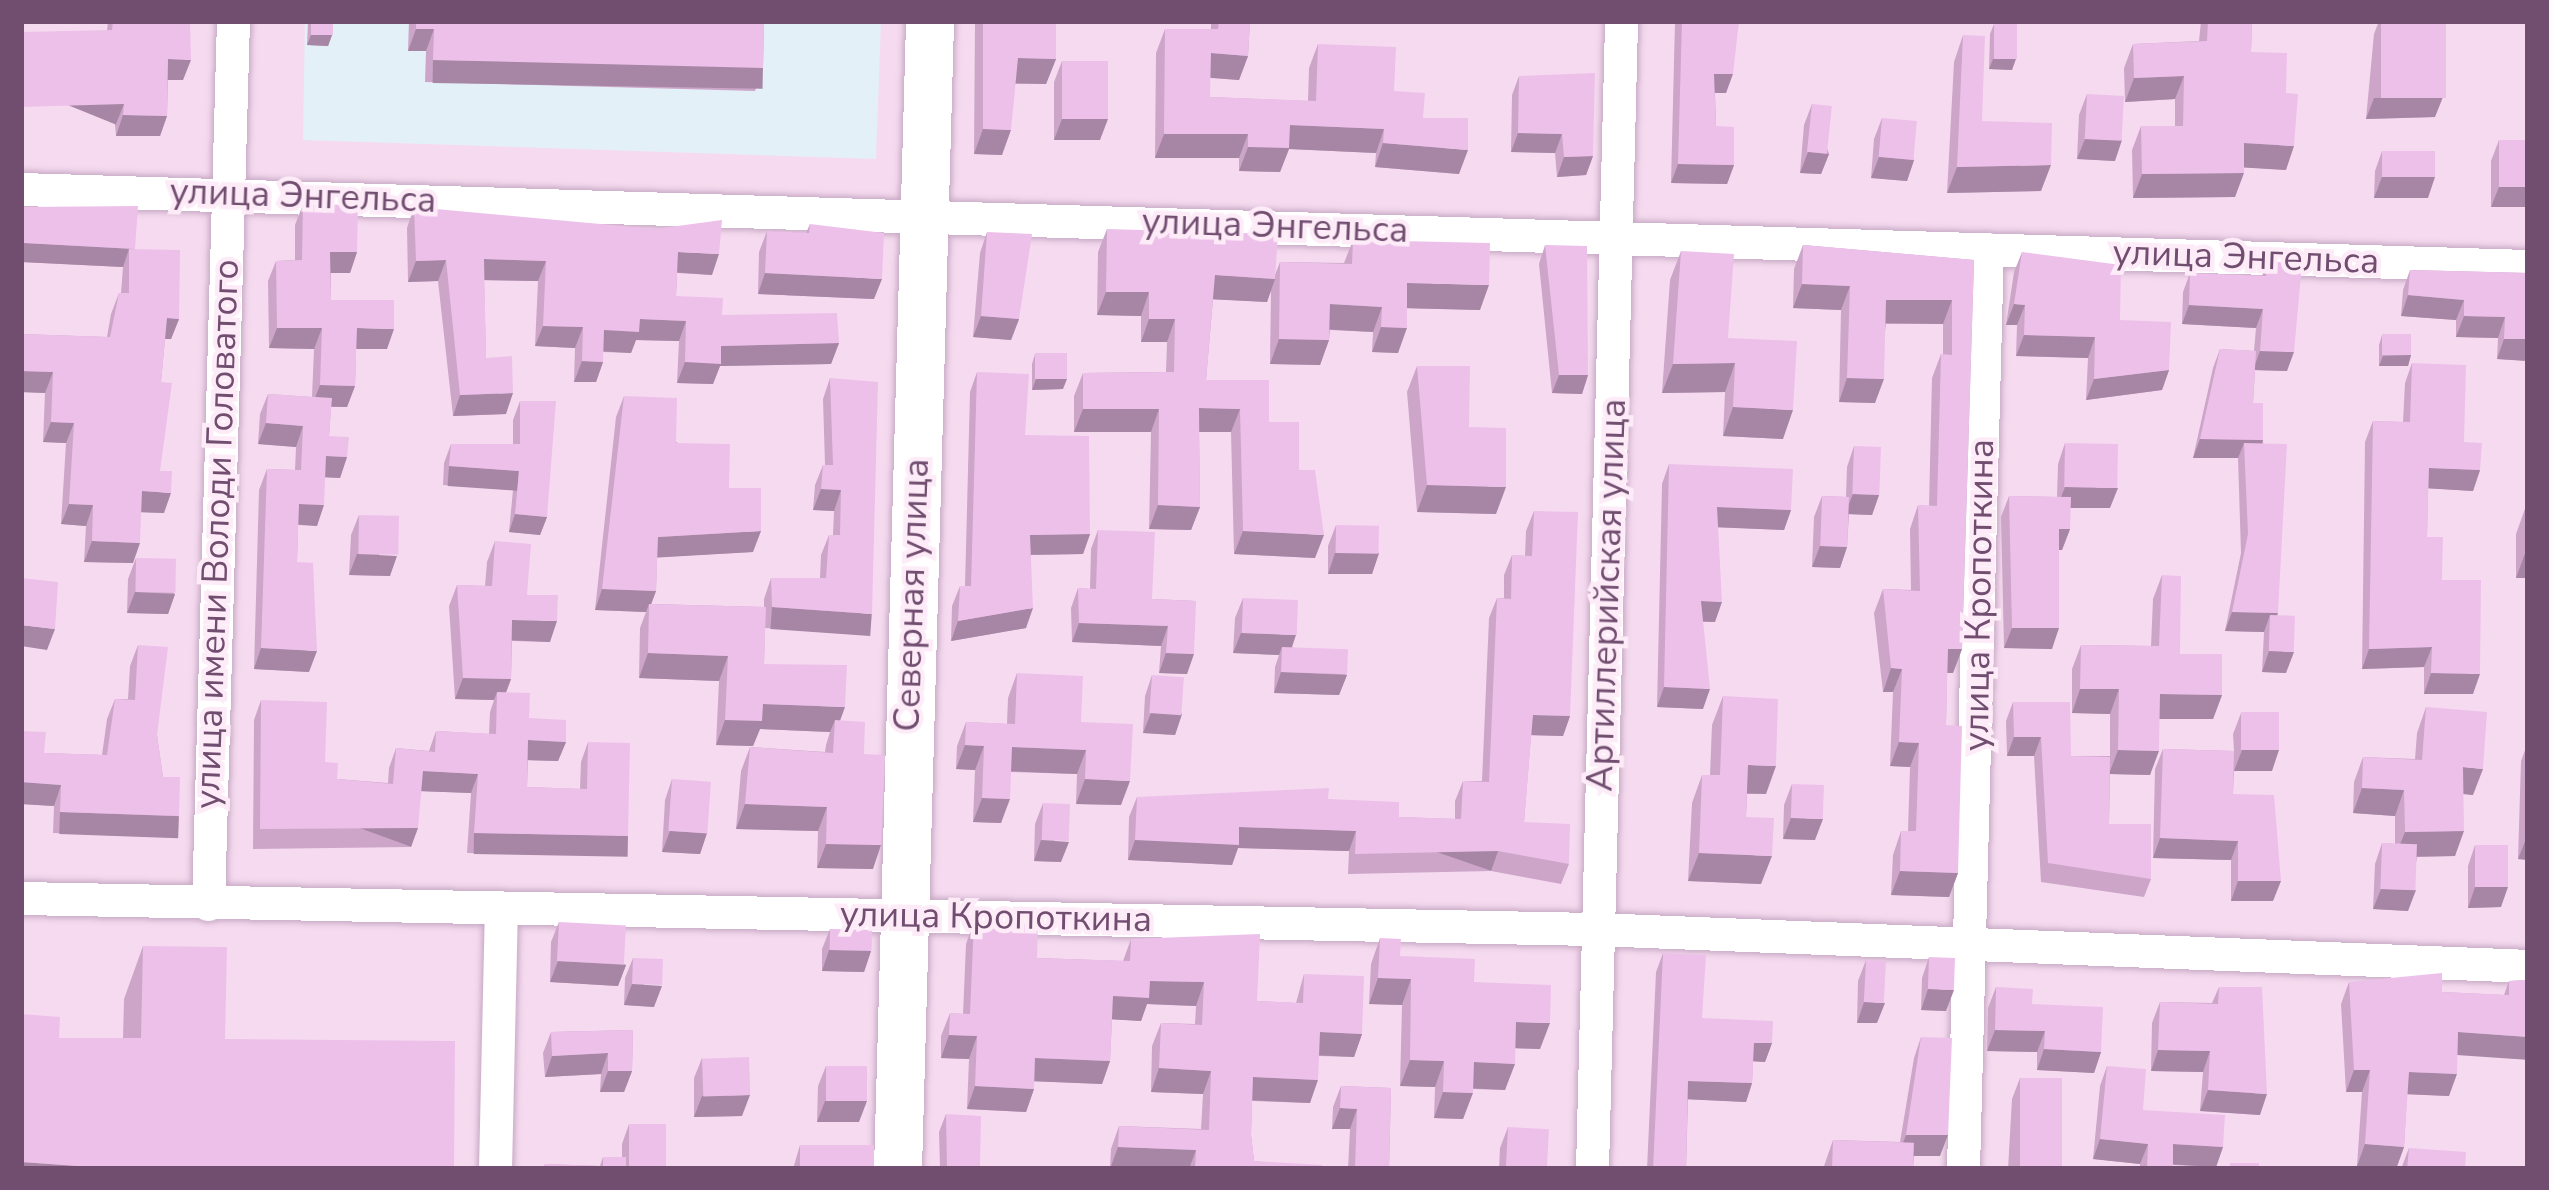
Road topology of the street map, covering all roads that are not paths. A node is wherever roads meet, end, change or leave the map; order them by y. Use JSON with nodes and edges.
{"nodes":[{"id":1,"x":233,"y":21,"type":"edge"},
{"id":2,"x":930,"y":21,"type":"edge"},
{"id":3,"x":1621,"y":21,"type":"edge"},
{"id":4,"x":21,"y":189,"type":"edge"},
{"id":5,"x":227,"y":193,"type":"junction"},
{"id":6,"x":923,"y":215,"type":"junction"},
{"id":7,"x":1618,"y":237,"type":"junction"},
{"id":8,"x":1987,"y":249,"type":"junction"},
{"id":9,"x":2528,"y":266,"type":"edge"},
{"id":10,"x":21,"y":898,"type":"edge"},
{"id":11,"x":208,"y":904,"type":"junction"},
{"id":12,"x":501,"y":912,"type":"junction"},
{"id":13,"x":903,"y":914,"type":"junction"},
{"id":14,"x":1596,"y":929,"type":"junction"},
{"id":15,"x":1970,"y":941,"type":"junction"},
{"id":16,"x":2528,"y":966,"type":"edge"},
{"id":17,"x":495,"y":1169,"type":"edge"},
{"id":18,"x":898,"y":1169,"type":"edge"},
{"id":19,"x":1592,"y":1169,"type":"edge"},
{"id":20,"x":1963,"y":1169,"type":"edge"}],
"edges":[{"from":1,"to":5,"type":"street","name":"улица имени Володи Головатого"},
{"from":2,"to":6,"type":"main road","name":"Северная улица"},
{"from":3,"to":7,"type":"street","name":"Артиллерийская улица"},
{"from":4,"to":5,"type":"street","name":"улица Энгельса"},
{"from":5,"to":6,"type":"street","name":"улица Энгельса"},
{"from":5,"to":11,"type":"street","name":"улица имени Володи Головатого"},
{"from":6,"to":7,"type":"street","name":"улица Энгельса"},
{"from":6,"to":13,"type":"main road","name":"Северная улица"},
{"from":7,"to":8,"type":"street","name":"улица Энгельса"},
{"from":7,"to":14,"type":"street","name":"Артиллерийская улица"},
{"from":8,"to":9,"type":"street","name":"улица Энгельса"},
{"from":8,"to":15,"type":"street","name":"улица Кропоткина"},
{"from":10,"to":11,"type":"street","name":"улица Кропоткина"},
{"from":11,"to":12,"type":"street","name":"улица Кропоткина"},
{"from":12,"to":13,"type":"street","name":"улица Кропоткина"},
{"from":12,"to":17,"type":"street"},
{"from":13,"to":14,"type":"street","name":"улица Кропоткина"},
{"from":13,"to":18,"type":"main road","name":"Северная улица"},
{"from":14,"to":15,"type":"street","name":"улица Кропоткина"},
{"from":14,"to":19,"type":"street","name":"Артиллерийская улица"},
{"from":15,"to":16,"type":"street","name":"улица Кропоткина"},
{"from":15,"to":20,"type":"street"}]}
